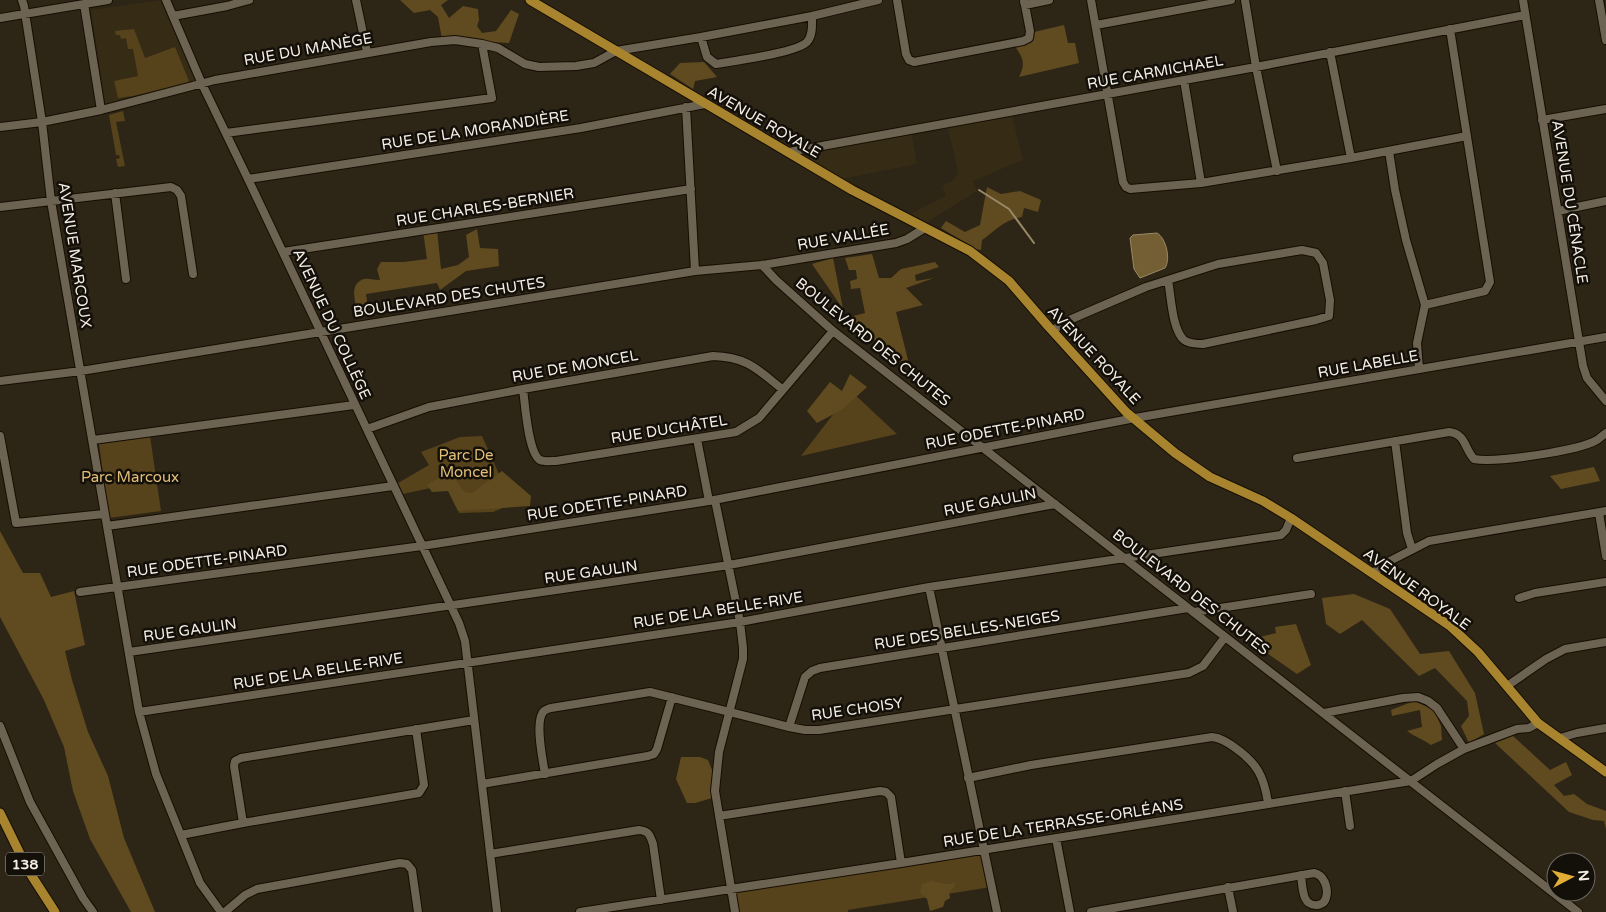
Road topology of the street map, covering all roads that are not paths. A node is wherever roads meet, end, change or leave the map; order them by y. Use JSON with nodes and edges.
{"nodes":[{"id":1,"x":22,"y":0,"type":"edge"},
{"id":2,"x":108,"y":0,"type":"edge"},
{"id":3,"x":166,"y":0,"type":"edge"},
{"id":4,"x":249,"y":0,"type":"edge"},
{"id":5,"x":356,"y":0,"type":"edge"},
{"id":6,"x":878,"y":0,"type":"edge"},
{"id":7,"x":897,"y":0,"type":"edge"},
{"id":8,"x":1049,"y":0,"type":"edge"},
{"id":9,"x":1091,"y":0,"type":"edge"},
{"id":10,"x":1231,"y":0,"type":"edge"},
{"id":11,"x":1245,"y":0,"type":"edge"},
{"id":12,"x":1523,"y":0,"type":"edge"},
{"id":13,"x":1599,"y":0,"type":"edge"},
{"id":14,"x":533,"y":1,"type":"edge"},
{"id":15,"x":1024,"y":2,"type":"edge"},
{"id":16,"x":84,"y":4,"type":"junction"},
{"id":17,"x":25,"y":14,"type":"junction"},
{"id":18,"x":1525,"y":15,"type":"junction"},
{"id":19,"x":173,"y":16,"type":"junction"},
{"id":20,"x":812,"y":16,"type":"junction"},
{"id":21,"x":0,"y":18,"type":"edge"},
{"id":22,"x":1096,"y":25,"type":"junction"},
{"id":23,"x":1450,"y":29,"type":"junction"},
{"id":24,"x":1605,"y":35,"type":"edge"},
{"id":25,"x":701,"y":37,"type":"junction"},
{"id":26,"x":482,"y":44,"type":"junction"},
{"id":27,"x":616,"y":51,"type":"junction"},
{"id":28,"x":367,"y":52,"type":"junction"},
{"id":29,"x":1330,"y":52,"type":"junction"},
{"id":30,"x":1256,"y":67,"type":"junction"},
{"id":31,"x":1184,"y":80,"type":"junction"},
{"id":32,"x":202,"y":84,"type":"junction"},
{"id":33,"x":1109,"y":94,"type":"junction"},
{"id":34,"x":705,"y":104,"type":"junction"},
{"id":35,"x":686,"y":107,"type":"junction"},
{"id":36,"x":1606,"y":109,"type":"edge"},
{"id":37,"x":101,"y":110,"type":"junction"},
{"id":38,"x":1542,"y":120,"type":"junction"},
{"id":39,"x":42,"y":122,"type":"junction"},
{"id":40,"x":0,"y":127,"type":"edge"},
{"id":41,"x":226,"y":133,"type":"junction"},
{"id":42,"x":1467,"y":136,"type":"junction"},
{"id":43,"x":1389,"y":151,"type":"junction"},
{"id":44,"x":790,"y":152,"type":"junction"},
{"id":45,"x":1351,"y":158,"type":"junction"},
{"id":46,"x":1276,"y":171,"type":"junction"},
{"id":47,"x":248,"y":178,"type":"junction"},
{"id":48,"x":1201,"y":183,"type":"junction"},
{"id":49,"x":691,"y":189,"type":"junction"},
{"id":50,"x":115,"y":193,"type":"junction"},
{"id":51,"x":51,"y":201,"type":"junction"},
{"id":52,"x":1606,"y":201,"type":"edge"},
{"id":53,"x":0,"y":207,"type":"edge"},
{"id":54,"x":1558,"y":210,"type":"junction"},
{"id":55,"x":925,"y":228,"type":"junction"},
{"id":56,"x":283,"y":252,"type":"junction"},
{"id":57,"x":762,"y":265,"type":"junction"},
{"id":58,"x":696,"y":271,"type":"junction"},
{"id":59,"x":193,"y":274,"type":"dead end"},
{"id":60,"x":126,"y":279,"type":"dead end"},
{"id":61,"x":1168,"y":280,"type":"junction"},
{"id":62,"x":1425,"y":305,"type":"junction"},
{"id":63,"x":833,"y":331,"type":"junction"},
{"id":64,"x":320,"y":332,"type":"junction"},
{"id":65,"x":1053,"y":332,"type":"junction"},
{"id":66,"x":1606,"y":336,"type":"edge"},
{"id":67,"x":1579,"y":342,"type":"junction"},
{"id":68,"x":1419,"y":368,"type":"junction"},
{"id":69,"x":81,"y":371,"type":"junction"},
{"id":70,"x":0,"y":381,"type":"edge"},
{"id":71,"x":523,"y":389,"type":"junction"},
{"id":72,"x":782,"y":389,"type":"junction"},
{"id":73,"x":1606,"y":401,"type":"edge"},
{"id":74,"x":354,"y":405,"type":"junction"},
{"id":75,"x":1134,"y":418,"type":"junction"},
{"id":76,"x":367,"y":429,"type":"junction"},
{"id":77,"x":1606,"y":432,"type":"edge"},
{"id":78,"x":0,"y":436,"type":"edge"},
{"id":79,"x":697,"y":439,"type":"junction"},
{"id":80,"x":93,"y":440,"type":"junction"},
{"id":81,"x":1395,"y":441,"type":"junction"},
{"id":82,"x":981,"y":447,"type":"junction"},
{"id":83,"x":1297,"y":458,"type":"dead end"},
{"id":84,"x":393,"y":486,"type":"junction"},
{"id":85,"x":712,"y":501,"type":"junction"},
{"id":86,"x":1055,"y":504,"type":"junction"},
{"id":87,"x":1602,"y":512,"type":"edge"},
{"id":88,"x":104,"y":514,"type":"junction"},
{"id":89,"x":1291,"y":518,"type":"junction"},
{"id":90,"x":107,"y":526,"type":"junction"},
{"id":91,"x":422,"y":546,"type":"junction"},
{"id":92,"x":1412,"y":549,"type":"junction"},
{"id":93,"x":1606,"y":556,"type":"edge"},
{"id":94,"x":1124,"y":558,"type":"junction"},
{"id":95,"x":729,"y":566,"type":"junction"},
{"id":96,"x":1373,"y":573,"type":"junction"},
{"id":97,"x":1606,"y":582,"type":"edge"},
{"id":98,"x":117,"y":587,"type":"junction"},
{"id":99,"x":928,"y":587,"type":"junction"},
{"id":100,"x":80,"y":592,"type":"dead end"},
{"id":101,"x":1311,"y":594,"type":"dead end"},
{"id":102,"x":1520,"y":598,"type":"dead end"},
{"id":103,"x":451,"y":606,"type":"junction"},
{"id":104,"x":1191,"y":610,"type":"junction"},
{"id":105,"x":740,"y":622,"type":"junction"},
{"id":106,"x":1225,"y":636,"type":"junction"},
{"id":107,"x":1606,"y":642,"type":"edge"},
{"id":108,"x":941,"y":648,"type":"junction"},
{"id":109,"x":129,"y":652,"type":"junction"},
{"id":110,"x":467,"y":662,"type":"junction"},
{"id":111,"x":1507,"y":686,"type":"junction"},
{"id":112,"x":672,"y":696,"type":"junction"},
{"id":113,"x":954,"y":710,"type":"junction"},
{"id":114,"x":729,"y":711,"type":"junction"},
{"id":115,"x":139,"y":712,"type":"junction"},
{"id":116,"x":1324,"y":713,"type":"junction"},
{"id":117,"x":474,"y":720,"type":"junction"},
{"id":118,"x":1538,"y":723,"type":"junction"},
{"id":119,"x":0,"y":726,"type":"edge"},
{"id":120,"x":789,"y":727,"type":"junction"},
{"id":121,"x":1606,"y":728,"type":"edge"},
{"id":122,"x":416,"y":729,"type":"junction"},
{"id":123,"x":1560,"y":738,"type":"junction"},
{"id":124,"x":1464,"y":749,"type":"junction"},
{"id":125,"x":1606,"y":772,"type":"edge"},
{"id":126,"x":545,"y":774,"type":"junction"},
{"id":127,"x":968,"y":778,"type":"junction"},
{"id":128,"x":1411,"y":781,"type":"junction"},
{"id":129,"x":482,"y":784,"type":"junction"},
{"id":130,"x":1345,"y":791,"type":"junction"},
{"id":131,"x":1268,"y":803,"type":"junction"},
{"id":132,"x":0,"y":813,"type":"edge"},
{"id":133,"x":719,"y":816,"type":"junction"},
{"id":134,"x":242,"y":823,"type":"junction"},
{"id":135,"x":1350,"y":826,"type":"dead end"},
{"id":136,"x":181,"y":835,"type":"junction"},
{"id":137,"x":1056,"y":838,"type":"junction"},
{"id":138,"x":982,"y":849,"type":"junction"},
{"id":139,"x":490,"y":854,"type":"junction"},
{"id":140,"x":901,"y":864,"type":"junction"},
{"id":141,"x":1301,"y":875,"type":"junction"},
{"id":142,"x":1228,"y":887,"type":"junction"},
{"id":143,"x":730,"y":890,"type":"junction"},
{"id":144,"x":661,"y":900,"type":"junction"},
{"id":145,"x":54,"y":912,"type":"edge"},
{"id":146,"x":93,"y":912,"type":"edge"},
{"id":147,"x":223,"y":912,"type":"edge"},
{"id":148,"x":418,"y":912,"type":"edge"},
{"id":149,"x":498,"y":912,"type":"edge"},
{"id":150,"x":580,"y":912,"type":"edge"},
{"id":151,"x":735,"y":912,"type":"edge"},
{"id":152,"x":996,"y":912,"type":"edge"},
{"id":153,"x":1070,"y":912,"type":"edge"},
{"id":154,"x":1091,"y":912,"type":"edge"},
{"id":155,"x":1233,"y":912,"type":"edge"},
{"id":156,"x":1578,"y":912,"type":"edge"}],
"edges":[{"from":1,"to":17,"type":"street","name":"AVENUE MARCOUX"},
{"from":2,"to":16,"type":"street"},
{"from":3,"to":19,"type":"street","name":"AVENUE DU COLLÈGE"},
{"from":4,"to":19,"type":"street"},
{"from":5,"to":28,"type":"street"},
{"from":6,"to":20,"type":"street","name":"RUE DU MANÈGE"},
{"from":7,"to":15,"type":"street"},
{"from":8,"to":15,"type":"street"},
{"from":9,"to":22,"type":"street"},
{"from":10,"to":22,"type":"street"},
{"from":11,"to":30,"type":"street"},
{"from":12,"to":18,"type":"street","name":"AVENUE DU CÉNACLE"},
{"from":13,"to":24,"type":"street"},
{"from":14,"to":27,"type":"main road","name":"AVENUE ROYALE"},
{"from":16,"to":17,"type":"street"},
{"from":16,"to":37,"type":"street"},
{"from":17,"to":21,"type":"street"},
{"from":17,"to":39,"type":"street","name":"AVENUE MARCOUX"},
{"from":18,"to":23,"type":"street","name":"RUE CARMICHAEL"},
{"from":18,"to":38,"type":"street","name":"AVENUE DU CÉNACLE"},
{"from":19,"to":32,"type":"street","name":"AVENUE DU COLLÈGE"},
{"from":20,"to":25,"type":"street","name":"RUE DU MANÈGE"},
{"from":20,"to":25,"type":"street"},
{"from":22,"to":33,"type":"street"},
{"from":23,"to":29,"type":"street","name":"RUE CARMICHAEL"},
{"from":23,"to":42,"type":"street"},
{"from":25,"to":27,"type":"street","name":"RUE DU MANÈGE"},
{"from":26,"to":27,"type":"street","name":"RUE DU MANÈGE"},
{"from":26,"to":28,"type":"street","name":"RUE DU MANÈGE"},
{"from":26,"to":41,"type":"street"},
{"from":27,"to":34,"type":"main road","name":"AVENUE ROYALE"},
{"from":28,"to":32,"type":"street","name":"RUE DU MANÈGE"},
{"from":29,"to":30,"type":"street","name":"RUE CARMICHAEL"},
{"from":29,"to":45,"type":"street"},
{"from":30,"to":31,"type":"street","name":"RUE CARMICHAEL"},
{"from":30,"to":46,"type":"street"},
{"from":31,"to":33,"type":"street","name":"RUE CARMICHAEL"},
{"from":31,"to":48,"type":"street"},
{"from":32,"to":37,"type":"street","name":"RUE DU MANÈGE"},
{"from":32,"to":41,"type":"street","name":"AVENUE DU COLLÈGE"},
{"from":33,"to":44,"type":"street","name":"RUE CARMICHAEL"},
{"from":33,"to":48,"type":"street"},
{"from":34,"to":35,"type":"street","name":"RUE DE LA MORANDIÈRE"},
{"from":34,"to":44,"type":"main road","name":"AVENUE ROYALE"},
{"from":35,"to":47,"type":"street","name":"RUE DE LA MORANDIÈRE"},
{"from":35,"to":49,"type":"street"},
{"from":36,"to":38,"type":"street"},
{"from":37,"to":39,"type":"street","name":"RUE DU MANÈGE"},
{"from":38,"to":54,"type":"street","name":"AVENUE DU CÉNACLE"},
{"from":39,"to":40,"type":"street","name":"RUE DU MANÈGE"},
{"from":39,"to":51,"type":"street","name":"AVENUE MARCOUX"},
{"from":41,"to":47,"type":"street","name":"AVENUE DU COLLÈGE"},
{"from":42,"to":43,"type":"street"},
{"from":42,"to":62,"type":"street"},
{"from":43,"to":45,"type":"street"},
{"from":43,"to":62,"type":"street"},
{"from":44,"to":55,"type":"main road","name":"AVENUE ROYALE"},
{"from":45,"to":46,"type":"street"},
{"from":46,"to":48,"type":"street"},
{"from":47,"to":56,"type":"street","name":"AVENUE DU COLLÈGE"},
{"from":49,"to":56,"type":"street","name":"RUE CHARLES-BERNIER"},
{"from":49,"to":58,"type":"street"},
{"from":50,"to":51,"type":"street"},
{"from":50,"to":59,"type":"street"},
{"from":50,"to":60,"type":"street"},
{"from":51,"to":53,"type":"street"},
{"from":51,"to":69,"type":"street","name":"AVENUE MARCOUX"},
{"from":52,"to":54,"type":"street"},
{"from":54,"to":67,"type":"street","name":"AVENUE DU CÉNACLE"},
{"from":55,"to":57,"type":"street","name":"RUE VALLÉE"},
{"from":55,"to":65,"type":"main road","name":"AVENUE ROYALE"},
{"from":56,"to":64,"type":"street","name":"AVENUE DU COLLÈGE"},
{"from":57,"to":58,"type":"street","name":"BOULEVARD DES CHUTES"},
{"from":57,"to":63,"type":"street","name":"BOULEVARD DES CHUTES"},
{"from":58,"to":64,"type":"street","name":"BOULEVARD DES CHUTES"},
{"from":61,"to":61,"type":"street"},
{"from":61,"to":65,"type":"street"},
{"from":62,"to":68,"type":"street"},
{"from":63,"to":72,"type":"street","name":"RUE DUCHÂTEL"},
{"from":63,"to":82,"type":"street","name":"BOULEVARD DES CHUTES"},
{"from":64,"to":69,"type":"street","name":"BOULEVARD DES CHUTES"},
{"from":64,"to":74,"type":"street","name":"AVENUE DU COLLÈGE"},
{"from":65,"to":75,"type":"main road","name":"AVENUE ROYALE"},
{"from":66,"to":67,"type":"street","name":"RUE LABELLE"},
{"from":67,"to":68,"type":"street","name":"RUE LABELLE"},
{"from":67,"to":73,"type":"street","name":"AVENUE DU CÉNACLE"},
{"from":68,"to":75,"type":"street","name":"RUE LABELLE"},
{"from":69,"to":70,"type":"street","name":"BOULEVARD DES CHUTES"},
{"from":69,"to":80,"type":"street","name":"AVENUE MARCOUX"},
{"from":71,"to":72,"type":"street","name":"RUE DE MONCEL"},
{"from":71,"to":76,"type":"street","name":"RUE DE MONCEL"},
{"from":71,"to":79,"type":"street","name":"RUE DUCHÂTEL"},
{"from":72,"to":79,"type":"street","name":"RUE DUCHÂTEL"},
{"from":74,"to":76,"type":"street","name":"AVENUE DU COLLÈGE"},
{"from":74,"to":80,"type":"street"},
{"from":75,"to":82,"type":"street","name":"RUE ODETTE-PINARD"},
{"from":75,"to":89,"type":"main road","name":"AVENUE ROYALE"},
{"from":76,"to":84,"type":"street","name":"AVENUE DU COLLÈGE"},
{"from":77,"to":81,"type":"street"},
{"from":78,"to":88,"type":"street"},
{"from":79,"to":85,"type":"street"},
{"from":80,"to":88,"type":"street","name":"AVENUE MARCOUX"},
{"from":81,"to":83,"type":"street"},
{"from":81,"to":92,"type":"street"},
{"from":82,"to":85,"type":"street","name":"RUE ODETTE-PINARD"},
{"from":82,"to":86,"type":"street","name":"BOULEVARD DES CHUTES"},
{"from":84,"to":90,"type":"street"},
{"from":84,"to":91,"type":"street","name":"AVENUE DU COLLÈGE"},
{"from":85,"to":91,"type":"street","name":"RUE ODETTE-PINARD"},
{"from":85,"to":95,"type":"street"},
{"from":86,"to":94,"type":"street","name":"BOULEVARD DES CHUTES"},
{"from":86,"to":95,"type":"street","name":"RUE GAULIN"},
{"from":87,"to":92,"type":"street"},
{"from":87,"to":93,"type":"street"},
{"from":88,"to":90,"type":"street","name":"AVENUE MARCOUX"},
{"from":89,"to":94,"type":"street","name":"RUE DE LA BELLE-RIVE"},
{"from":89,"to":96,"type":"main road","name":"AVENUE ROYALE"},
{"from":90,"to":98,"type":"street","name":"AVENUE MARCOUX"},
{"from":91,"to":98,"type":"street","name":"RUE ODETTE-PINARD"},
{"from":91,"to":103,"type":"street","name":"AVENUE DU COLLÈGE"},
{"from":92,"to":96,"type":"street"},
{"from":94,"to":99,"type":"street","name":"RUE DE LA BELLE-RIVE"},
{"from":94,"to":104,"type":"street","name":"BOULEVARD DES CHUTES"},
{"from":95,"to":103,"type":"street","name":"RUE GAULIN"},
{"from":95,"to":105,"type":"street"},
{"from":96,"to":111,"type":"main road","name":"AVENUE ROYALE"},
{"from":97,"to":102,"type":"street"},
{"from":98,"to":100,"type":"street","name":"RUE ODETTE-PINARD"},
{"from":98,"to":109,"type":"street","name":"AVENUE MARCOUX"},
{"from":99,"to":105,"type":"street","name":"RUE DE LA BELLE-RIVE"},
{"from":99,"to":108,"type":"street"},
{"from":101,"to":104,"type":"street","name":"RUE DES BELLES-NEIGES"},
{"from":103,"to":109,"type":"street","name":"RUE GAULIN"},
{"from":103,"to":110,"type":"street","name":"AVENUE DU COLLÈGE"},
{"from":104,"to":106,"type":"street","name":"BOULEVARD DES CHUTES"},
{"from":104,"to":108,"type":"street","name":"RUE DES BELLES-NEIGES"},
{"from":105,"to":110,"type":"street","name":"RUE DE LA BELLE-RIVE"},
{"from":105,"to":114,"type":"street"},
{"from":106,"to":113,"type":"street","name":"RUE CHOISY"},
{"from":106,"to":116,"type":"street","name":"BOULEVARD DES CHUTES"},
{"from":107,"to":111,"type":"street"},
{"from":108,"to":113,"type":"street"},
{"from":108,"to":120,"type":"street","name":"RUE DES BELLES-NEIGES"},
{"from":109,"to":115,"type":"street","name":"AVENUE MARCOUX"},
{"from":110,"to":115,"type":"street","name":"RUE DE LA BELLE-RIVE"},
{"from":110,"to":117,"type":"street","name":"AVENUE DU COLLÈGE"},
{"from":111,"to":118,"type":"main road","name":"AVENUE ROYALE"},
{"from":112,"to":114,"type":"street","name":"RUE CHOISY"},
{"from":112,"to":126,"type":"street"},
{"from":112,"to":126,"type":"street","name":"RUE CHOISY"},
{"from":113,"to":120,"type":"street","name":"RUE CHOISY"},
{"from":113,"to":127,"type":"street"},
{"from":114,"to":120,"type":"street","name":"RUE CHOISY"},
{"from":114,"to":133,"type":"street"},
{"from":115,"to":136,"type":"street","name":"AVENUE MARCOUX"},
{"from":116,"to":124,"type":"street"},
{"from":116,"to":128,"type":"street","name":"BOULEVARD DES CHUTES"},
{"from":117,"to":122,"type":"street"},
{"from":117,"to":129,"type":"street","name":"AVENUE DU COLLÈGE"},
{"from":118,"to":123,"type":"main road","name":"AVENUE ROYALE"},
{"from":118,"to":124,"type":"street","name":"RUE DE LA TERRASSE-ORLÉANS"},
{"from":119,"to":146,"type":"street"},
{"from":121,"to":123,"type":"street"},
{"from":122,"to":134,"type":"street"},
{"from":122,"to":134,"type":"street"},
{"from":123,"to":125,"type":"main road","name":"AVENUE ROYALE"},
{"from":124,"to":128,"type":"street","name":"RUE DE LA TERRASSE-ORLÉANS"},
{"from":126,"to":129,"type":"street"},
{"from":127,"to":131,"type":"street"},
{"from":127,"to":138,"type":"street"},
{"from":128,"to":130,"type":"street","name":"RUE DE LA TERRASSE-ORLÉANS"},
{"from":128,"to":156,"type":"street","name":"BOULEVARD DES CHUTES"},
{"from":129,"to":139,"type":"street","name":"AVENUE DU COLLÈGE"},
{"from":130,"to":131,"type":"street","name":"RUE DE LA TERRASSE-ORLÉANS"},
{"from":130,"to":135,"type":"street"},
{"from":131,"to":137,"type":"street","name":"RUE DE LA TERRASSE-ORLÉANS"},
{"from":132,"to":145,"type":"main road","number":"138"},
{"from":133,"to":140,"type":"street"},
{"from":133,"to":143,"type":"street"},
{"from":134,"to":136,"type":"street"},
{"from":136,"to":147,"type":"street","name":"AVENUE MARCOUX"},
{"from":137,"to":138,"type":"street","name":"RUE DE LA TERRASSE-ORLÉANS"},
{"from":137,"to":153,"type":"street"},
{"from":138,"to":140,"type":"street","name":"RUE DE LA TERRASSE-ORLÉANS"},
{"from":138,"to":152,"type":"street"},
{"from":139,"to":144,"type":"street"},
{"from":139,"to":149,"type":"street","name":"AVENUE DU COLLÈGE"},
{"from":140,"to":143,"type":"street","name":"RUE DE LA TERRASSE-ORLÉANS"},
{"from":141,"to":141,"type":"street"},
{"from":141,"to":142,"type":"street"},
{"from":142,"to":154,"type":"street"},
{"from":142,"to":155,"type":"street"},
{"from":143,"to":144,"type":"street","name":"RUE DE LA TERRASSE-ORLÉANS"},
{"from":143,"to":151,"type":"street"},
{"from":144,"to":150,"type":"street","name":"RUE DE LA TERRASSE-ORLÉANS"},
{"from":147,"to":148,"type":"street"}]}
